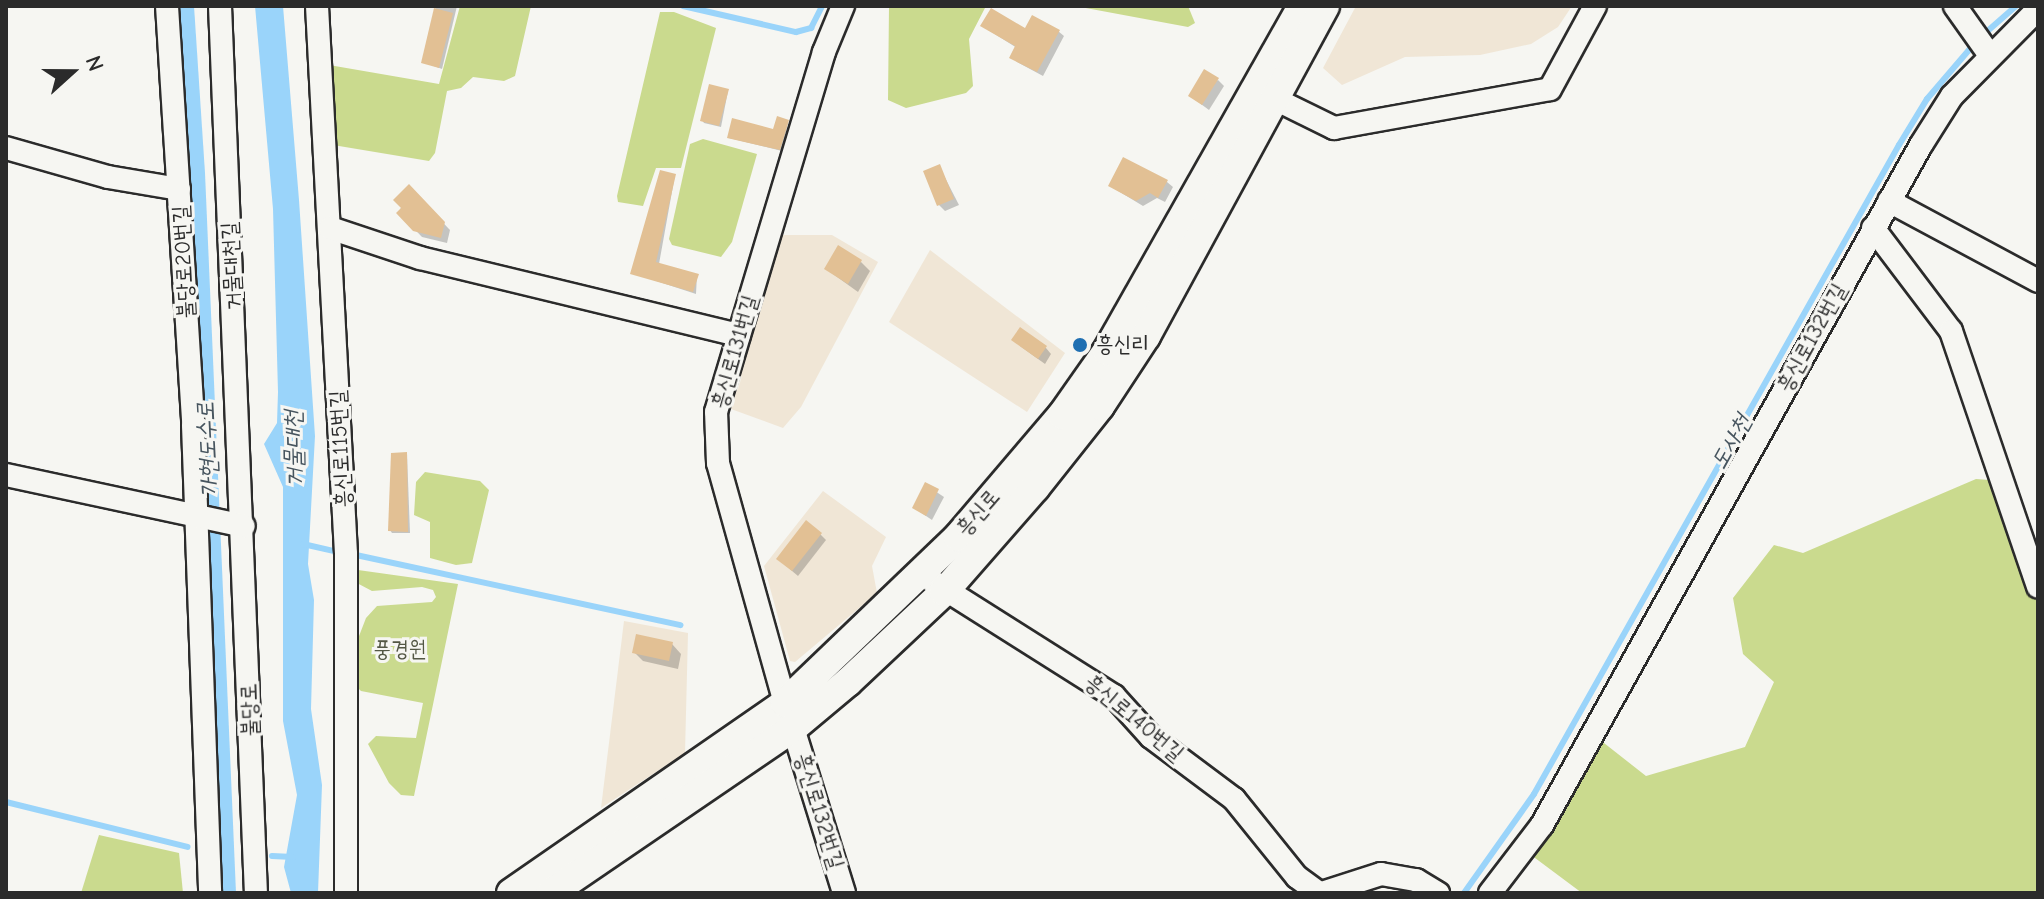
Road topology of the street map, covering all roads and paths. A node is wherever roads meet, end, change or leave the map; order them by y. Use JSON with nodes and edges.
{"nodes":[{"id":1,"x":167,"y":6,"type":"edge"},
{"id":2,"x":220,"y":6,"type":"edge"},
{"id":3,"x":317,"y":6,"type":"edge"},
{"id":4,"x":843,"y":6,"type":"edge"},
{"id":5,"x":1302,"y":6,"type":"edge"},
{"id":6,"x":1325,"y":6,"type":"edge"},
{"id":7,"x":1595,"y":6,"type":"edge"},
{"id":8,"x":1955,"y":6,"type":"edge"},
{"id":9,"x":2038,"y":9,"type":"edge"},
{"id":10,"x":1982,"y":46,"type":"junction"},
{"id":11,"x":1275,"y":99,"type":"junction"},
{"id":12,"x":6,"y":148,"type":"edge"},
{"id":13,"x":179,"y":189,"type":"junction"},
{"id":14,"x":1889,"y":201,"type":"junction"},
{"id":15,"x":330,"y":228,"type":"junction"},
{"id":16,"x":1873,"y":228,"type":"junction"},
{"id":17,"x":2038,"y":281,"type":"edge"},
{"id":18,"x":739,"y":335,"type":"junction"},
{"id":19,"x":6,"y":475,"type":"edge"},
{"id":20,"x":195,"y":517,"type":"junction"},
{"id":21,"x":244,"y":526,"type":"junction"},
{"id":22,"x":924,"y":572,"type":"junction"},
{"id":23,"x":2038,"y":587,"type":"edge"},
{"id":24,"x":944,"y":592,"type":"junction"},
{"id":25,"x":789,"y":716,"type":"junction"},
{"id":26,"x":210,"y":893,"type":"edge"},
{"id":27,"x":256,"y":893,"type":"edge"},
{"id":28,"x":346,"y":893,"type":"edge"},
{"id":29,"x":511,"y":893,"type":"edge"},
{"id":30,"x":551,"y":893,"type":"edge"},
{"id":31,"x":844,"y":893,"type":"edge"},
{"id":32,"x":1321,"y":893,"type":"edge"},
{"id":33,"x":1438,"y":893,"type":"edge"},
{"id":34,"x":1490,"y":893,"type":"edge"}],
"edges":[{"from":1,"to":13,"type":"street","name":"불당로20번길"},
{"from":2,"to":21,"type":"street","name":"거물대천길"},
{"from":3,"to":15,"type":"street","name":"흥신로115번길"},
{"from":4,"to":18,"type":"street","name":"흥신로131번길"},
{"from":5,"to":22,"type":"main road","name":"흥신로"},
{"from":6,"to":11,"type":"main road","name":"흥신로"},
{"from":7,"to":11,"type":"street"},
{"from":8,"to":10,"type":"street"},
{"from":9,"to":10,"type":"street","name":"흥신로132번길"},
{"from":10,"to":14,"type":"street","name":"흥신로132번길"},
{"from":11,"to":24,"type":"main road","name":"흥신로"},
{"from":12,"to":13,"type":"street"},
{"from":13,"to":20,"type":"street","name":"불당로20번길"},
{"from":14,"to":16,"type":"street","name":"흥신로132번길"},
{"from":14,"to":17,"type":"street"},
{"from":15,"to":18,"type":"street"},
{"from":15,"to":28,"type":"street","name":"흥신로115번길"},
{"from":16,"to":23,"type":"street"},
{"from":16,"to":34,"type":"street","name":"흥신로132번길"},
{"from":18,"to":25,"type":"street","name":"흥신로131번길"},
{"from":19,"to":20,"type":"street"},
{"from":20,"to":21,"type":"street"},
{"from":20,"to":26,"type":"street","name":"불당로20번길"},
{"from":21,"to":27,"type":"street","name":"불당로"},
{"from":22,"to":24,"type":"street","name":"흥신로140번길"},
{"from":22,"to":25,"type":"main road","name":"흥신로"},
{"from":24,"to":25,"type":"main road","name":"흥신로"},
{"from":24,"to":32,"type":"street","name":"흥신로140번길"},
{"from":25,"to":29,"type":"main road","name":"흥신로"},
{"from":25,"to":30,"type":"main road","name":"흥신로"},
{"from":25,"to":31,"type":"street","name":"흥신로132번길"},
{"from":32,"to":33,"type":"street","name":"흥신로140번길"}]}
